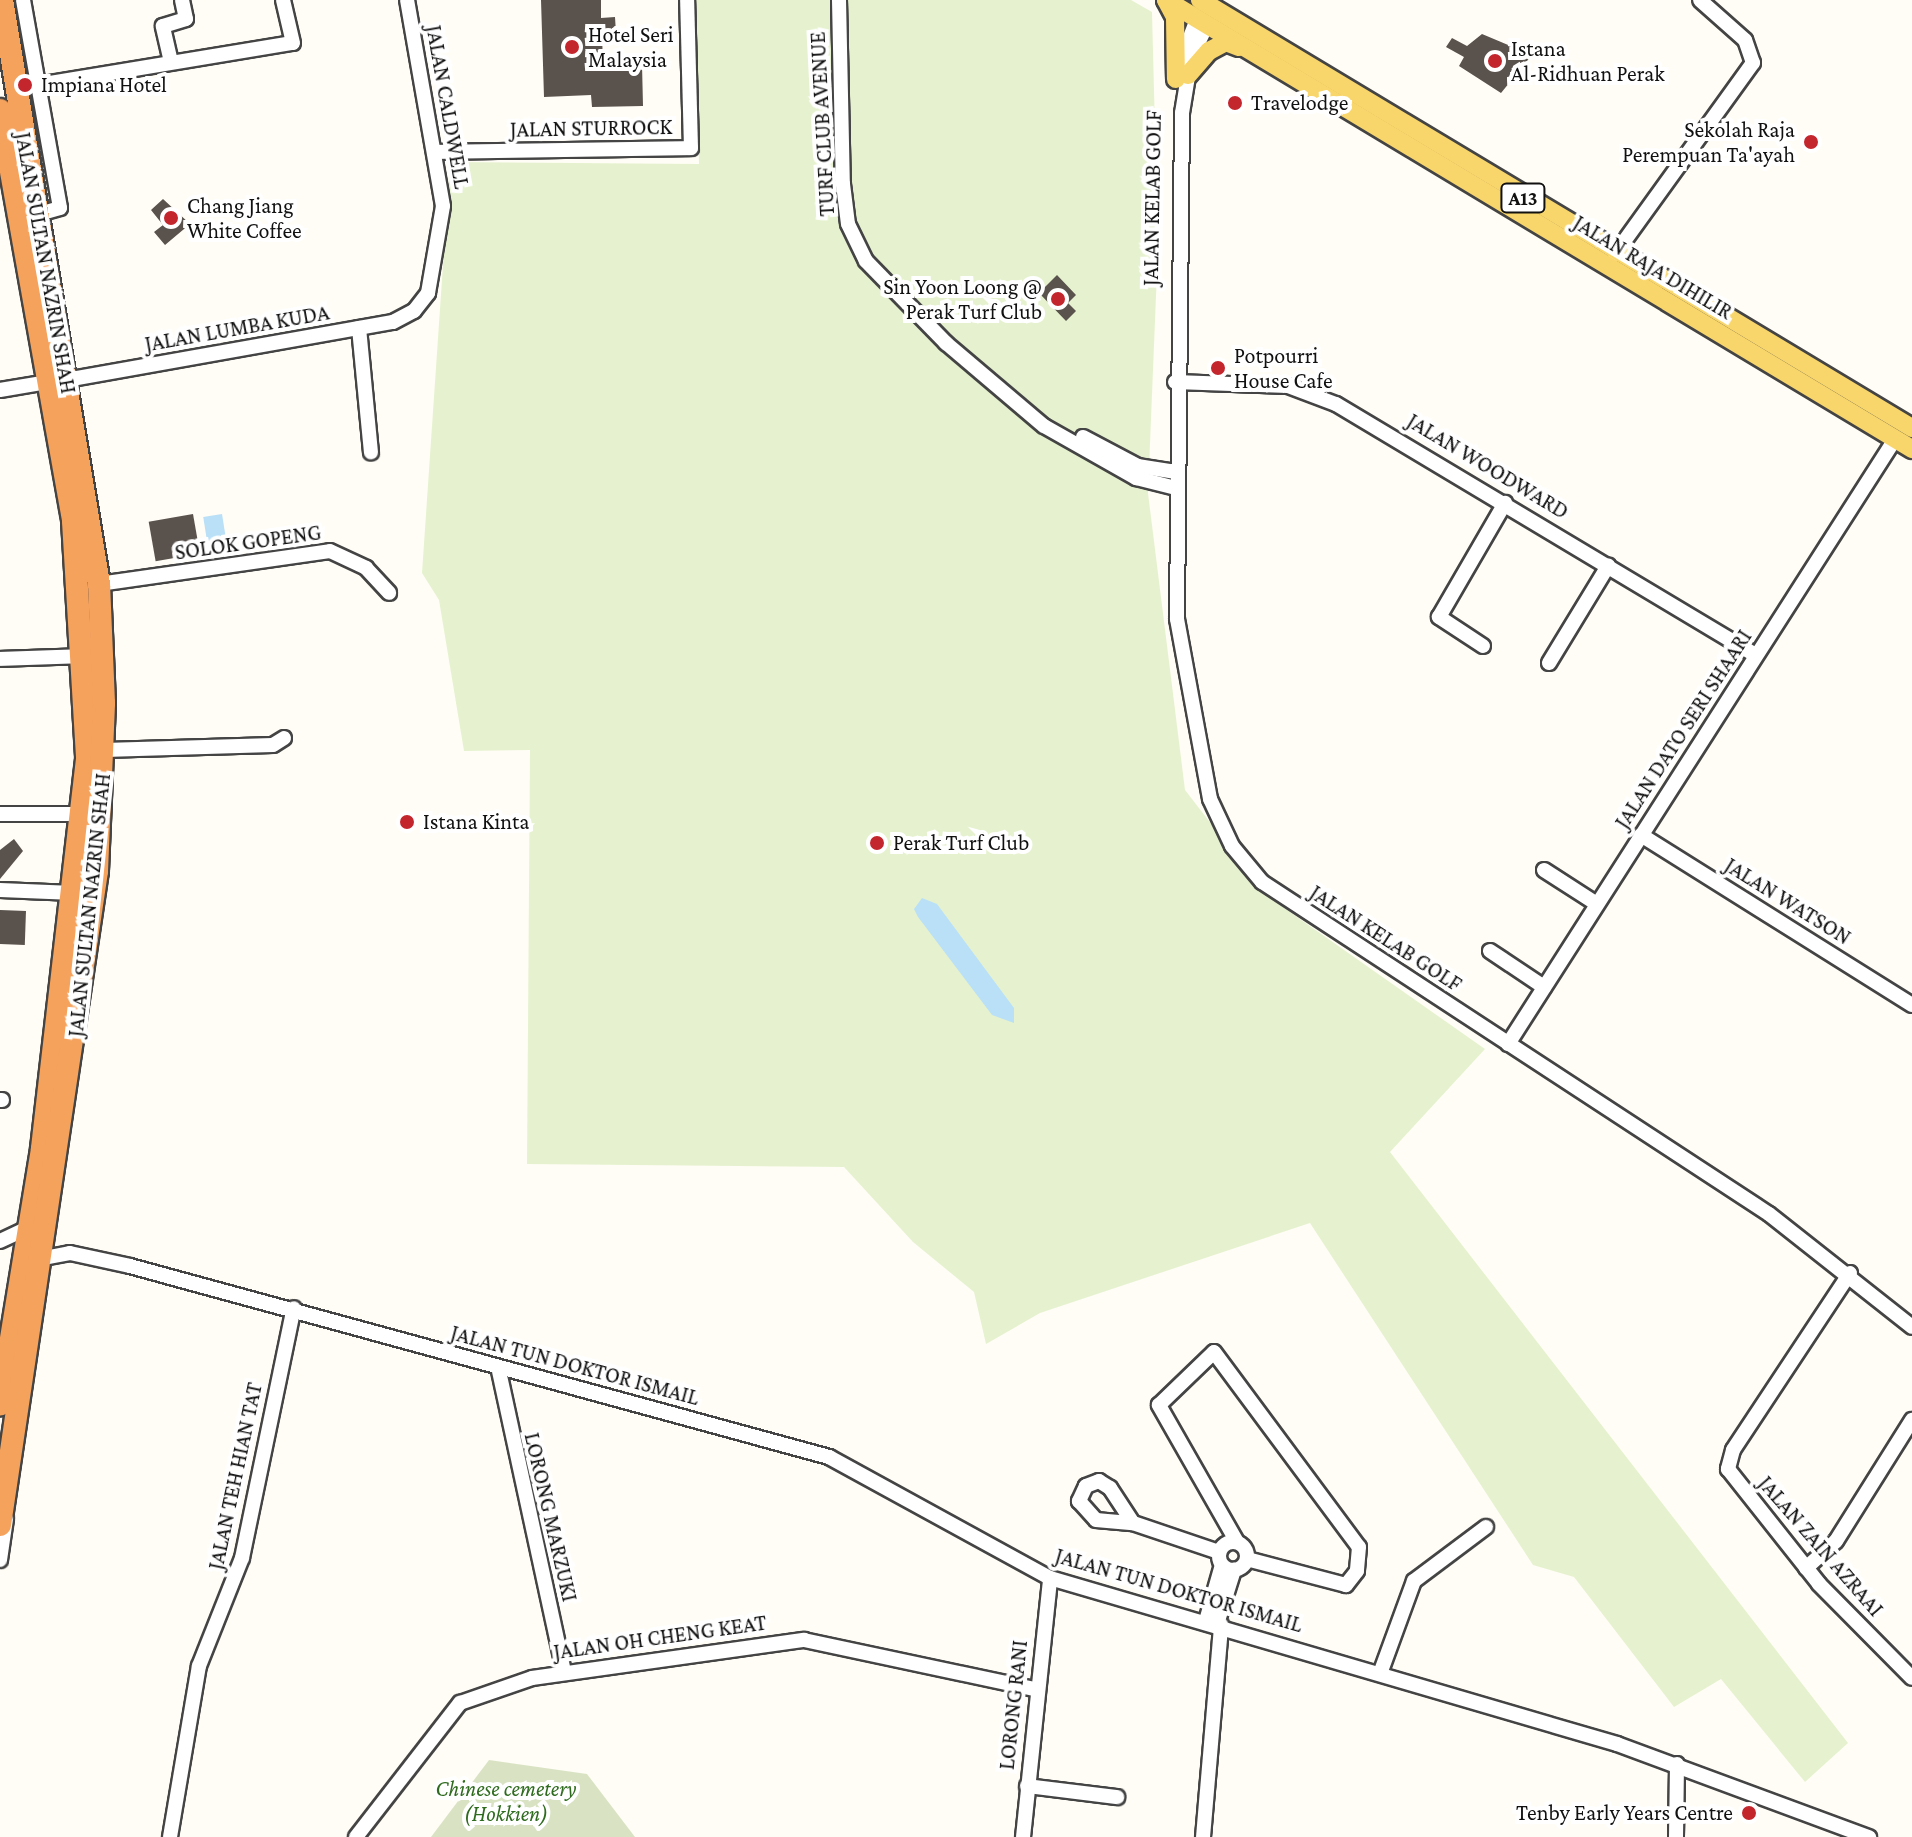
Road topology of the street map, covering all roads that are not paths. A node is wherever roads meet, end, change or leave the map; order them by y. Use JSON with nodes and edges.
{"nodes":[{"id":1,"x":182,"y":0,"type":"edge"},
{"id":2,"x":283,"y":0,"type":"edge"},
{"id":3,"x":407,"y":0,"type":"edge"},
{"id":4,"x":687,"y":0,"type":"edge"},
{"id":5,"x":839,"y":0,"type":"edge"},
{"id":6,"x":1166,"y":0,"type":"edge"},
{"id":7,"x":1182,"y":0,"type":"edge"},
{"id":8,"x":1700,"y":0,"type":"edge"},
{"id":9,"x":9,"y":1,"type":"edge"},
{"id":10,"x":1202,"y":15,"type":"edge"},
{"id":11,"x":27,"y":23,"type":"junction"},
{"id":12,"x":1245,"y":49,"type":"junction"},
{"id":13,"x":171,"y":62,"type":"junction"},
{"id":14,"x":1182,"y":77,"type":"junction"},
{"id":15,"x":38,"y":85,"type":"junction"},
{"id":16,"x":0,"y":110,"type":"edge"},
{"id":17,"x":438,"y":152,"type":"junction"},
{"id":18,"x":36,"y":215,"type":"junction"},
{"id":19,"x":1615,"y":254,"type":"junction"},
{"id":20,"x":414,"y":311,"type":"joint"},
{"id":21,"x":359,"y":328,"type":"junction"},
{"id":22,"x":57,"y":381,"type":"junction"},
{"id":23,"x":1175,"y":382,"type":"junction"},
{"id":24,"x":0,"y":390,"type":"edge"},
{"id":25,"x":1912,"y":428,"type":"edge"},
{"id":26,"x":1895,"y":439,"type":"junction"},
{"id":27,"x":1912,"y":449,"type":"edge"},
{"id":28,"x":371,"y":452,"type":"dead end"},
{"id":29,"x":1174,"y":480,"type":"junction"},
{"id":30,"x":1505,"y":503,"type":"junction"},
{"id":31,"x":1608,"y":566,"type":"junction"},
{"id":32,"x":99,"y":584,"type":"junction"},
{"id":33,"x":389,"y":593,"type":"dead end"},
{"id":34,"x":1483,"y":646,"type":"dead end"},
{"id":35,"x":1756,"y":655,"type":"junction"},
{"id":36,"x":86,"y":656,"type":"junction"},
{"id":37,"x":0,"y":659,"type":"edge"},
{"id":38,"x":1549,"y":663,"type":"dead end"},
{"id":39,"x":284,"y":738,"type":"dead end"},
{"id":40,"x":104,"y":750,"type":"junction"},
{"id":41,"x":0,"y":814,"type":"edge"},
{"id":42,"x":83,"y":814,"type":"junction"},
{"id":43,"x":1641,"y":835,"type":"junction"},
{"id":44,"x":1544,"y":870,"type":"dead end"},
{"id":45,"x":0,"y":890,"type":"edge"},
{"id":46,"x":74,"y":893,"type":"junction"},
{"id":47,"x":1597,"y":904,"type":"junction"},
{"id":48,"x":1490,"y":951,"type":"dead end"},
{"id":49,"x":1544,"y":987,"type":"junction"},
{"id":50,"x":1912,"y":1005,"type":"edge"},
{"id":51,"x":1508,"y":1044,"type":"junction"},
{"id":52,"x":38,"y":1229,"type":"junction"},
{"id":53,"x":1,"y":1241,"type":"edge"},
{"id":54,"x":70,"y":1253,"type":"junction"},
{"id":55,"x":44,"y":1258,"type":"junction"},
{"id":56,"x":21,"y":1264,"type":"junction"},
{"id":57,"x":1850,"y":1273,"type":"junction"},
{"id":58,"x":294,"y":1308,"type":"junction"},
{"id":59,"x":1912,"y":1327,"type":"edge"},
{"id":60,"x":499,"y":1371,"type":"junction"},
{"id":61,"x":0,"y":1402,"type":"edge"},
{"id":62,"x":1912,"y":1420,"type":"edge"},
{"id":63,"x":9,"y":1487,"type":"junction"},
{"id":64,"x":1133,"y":1523,"type":"dead end"},
{"id":65,"x":0,"y":1525,"type":"edge"},
{"id":66,"x":1486,"y":1527,"type":"dead end"},
{"id":67,"x":1237,"y":1542,"type":"junction"},
{"id":68,"x":1247,"y":1559,"type":"junction"},
{"id":69,"x":0,"y":1560,"type":"edge"},
{"id":70,"x":1225,"y":1562,"type":"junction"},
{"id":71,"x":1806,"y":1568,"type":"junction"},
{"id":72,"x":1050,"y":1578,"type":"junction"},
{"id":73,"x":1214,"y":1623,"type":"junction"},
{"id":74,"x":1909,"y":1668,"type":"edge"},
{"id":75,"x":1381,"y":1671,"type":"junction"},
{"id":76,"x":564,"y":1672,"type":"junction"},
{"id":77,"x":1035,"y":1689,"type":"junction"},
{"id":78,"x":1677,"y":1764,"type":"junction"},
{"id":79,"x":1027,"y":1786,"type":"junction"},
{"id":80,"x":1117,"y":1797,"type":"dead end"},
{"id":81,"x":170,"y":1837,"type":"edge"},
{"id":82,"x":356,"y":1837,"type":"edge"},
{"id":83,"x":1023,"y":1837,"type":"edge"},
{"id":84,"x":1203,"y":1837,"type":"edge"},
{"id":85,"x":1676,"y":1837,"type":"edge"},
{"id":86,"x":1869,"y":1837,"type":"edge"}],
"edges":[{"from":1,"to":13,"type":"street"},
{"from":2,"to":13,"type":"street"},
{"from":3,"to":17,"type":"street","name":"JALAN CALDWELL"},
{"from":4,"to":17,"type":"street","name":"JALAN STURROCK"},
{"from":5,"to":29,"type":"street","name":"TURF CLUB AVENUE"},
{"from":6,"to":10,"type":"main road","name":"JALAN RAJA DIHILIR","number":"A13"},
{"from":6,"to":14,"type":"main road"},
{"from":7,"to":10,"type":"main road"},
{"from":8,"to":19,"type":"street"},
{"from":9,"to":11,"type":"street"},
{"from":9,"to":11,"type":"street"},
{"from":9,"to":18,"type":"highway","name":"JALAN SULTAN NAZRIN SHAH"},
{"from":10,"to":12,"type":"main road","name":"JALAN RAJA DIHILIR","number":"A13"},
{"from":10,"to":14,"type":"street"},
{"from":10,"to":19,"type":"main road","name":"JALAN RAJA DIHILIR","number":"A13"},
{"from":11,"to":15,"type":"street"},
{"from":12,"to":14,"type":"main road"},
{"from":12,"to":26,"type":"main road","name":"JALAN RAJA DIHILIR","number":"A13"},
{"from":13,"to":15,"type":"street"},
{"from":14,"to":23,"type":"street","name":"JALAN KELAB GOLF"},
{"from":14,"to":23,"type":"street","name":"JALAN KELAB GOLF"},
{"from":15,"to":18,"type":"street"},
{"from":16,"to":22,"type":"highway","name":"JALAN SULTAN NAZRIN SHAH"},
{"from":17,"to":20,"type":"street","name":"JALAN CALDWELL"},
{"from":18,"to":22,"type":"highway","name":"JALAN SULTAN NAZRIN SHAH"},
{"from":19,"to":25,"type":"main road","name":"JALAN RAJA DIHILIR","number":"A13"},
{"from":20,"to":21,"type":"street","name":"JALAN LUMBA KUDA"},
{"from":21,"to":22,"type":"street","name":"JALAN LUMBA KUDA"},
{"from":21,"to":28,"type":"street"},
{"from":22,"to":24,"type":"street","name":"JALAN LUMBA KUDA"},
{"from":22,"to":32,"type":"highway","name":"JALAN SULTAN NAZRIN SHAH"},
{"from":22,"to":36,"type":"highway","name":"JALAN SULTAN NAZRIN SHAH"},
{"from":23,"to":29,"type":"street","name":"JALAN KELAB GOLF"},
{"from":23,"to":30,"type":"street","name":"JALAN WOODWARD"},
{"from":26,"to":27,"type":"main road","name":"JALAN RAJA DIHILIR","number":"A13"},
{"from":26,"to":35,"type":"street","name":"JALAN DATO SERI SHAARI"},
{"from":29,"to":51,"type":"street","name":"JALAN KELAB GOLF"},
{"from":30,"to":31,"type":"street","name":"JALAN WOODWARD"},
{"from":30,"to":34,"type":"street"},
{"from":31,"to":35,"type":"street","name":"JALAN WOODWARD"},
{"from":31,"to":38,"type":"street"},
{"from":32,"to":33,"type":"street","name":"SOLOK GOPENG"},
{"from":32,"to":40,"type":"highway","name":"JALAN SULTAN NAZRIN SHAH"},
{"from":35,"to":43,"type":"street","name":"JALAN DATO SERI SHAARI"},
{"from":36,"to":37,"type":"street"},
{"from":36,"to":42,"type":"highway","name":"JALAN SULTAN NAZRIN SHAH"},
{"from":39,"to":40,"type":"street"},
{"from":40,"to":52,"type":"highway","name":"JALAN SULTAN NAZRIN SHAH"},
{"from":41,"to":42,"type":"street"},
{"from":42,"to":46,"type":"highway","name":"JALAN SULTAN NAZRIN SHAH"},
{"from":43,"to":47,"type":"street","name":"JALAN DATO SERI SHAARI"},
{"from":43,"to":50,"type":"street","name":"JALAN WATSON"},
{"from":44,"to":47,"type":"street"},
{"from":45,"to":46,"type":"street"},
{"from":46,"to":52,"type":"highway","name":"JALAN SULTAN NAZRIN SHAH"},
{"from":47,"to":49,"type":"street","name":"JALAN DATO SERI SHAARI"},
{"from":48,"to":49,"type":"street"},
{"from":49,"to":51,"type":"street","name":"JALAN DATO SERI SHAARI"},
{"from":51,"to":57,"type":"street","name":"JALAN KELAB GOLF"},
{"from":52,"to":53,"type":"street"},
{"from":52,"to":54,"type":"street"},
{"from":52,"to":55,"type":"highway","name":"JALAN SULTAN NAZRIN SHAH"},
{"from":52,"to":56,"type":"highway","name":"JALAN SULTAN NAZRIN SHAH"},
{"from":53,"to":56,"type":"street"},
{"from":54,"to":55,"type":"street","name":"JALAN TUN DOKTOR ISMAIL"},
{"from":54,"to":58,"type":"street","name":"JALAN TUN DOKTOR ISMAIL"},
{"from":55,"to":63,"type":"highway","name":"JALAN SULTAN NAZRIN SHAH"},
{"from":56,"to":61,"type":"highway","name":"JALAN SULTAN NAZRIN SHAH"},
{"from":57,"to":59,"type":"street","name":"JALAN KELAB GOLF"},
{"from":57,"to":71,"type":"street","name":"JALAN ZAIN AZRAAI"},
{"from":58,"to":60,"type":"street","name":"JALAN TUN DOKTOR ISMAIL"},
{"from":58,"to":81,"type":"street","name":"JALAN TEH HIAN TAT"},
{"from":60,"to":72,"type":"street","name":"JALAN TUN DOKTOR ISMAIL"},
{"from":60,"to":76,"type":"street","name":"LORONG MARZUKI"},
{"from":62,"to":71,"type":"street"},
{"from":63,"to":65,"type":"highway","name":"JALAN SULTAN NAZRIN SHAH"},
{"from":63,"to":69,"type":"street"},
{"from":64,"to":70,"type":"street"},
{"from":66,"to":75,"type":"street"},
{"from":67,"to":68,"type":"street"},
{"from":67,"to":68,"type":"street"},
{"from":67,"to":70,"type":"street"},
{"from":68,"to":70,"type":"street"},
{"from":70,"to":73,"type":"street"},
{"from":71,"to":74,"type":"street","name":"JALAN ZAIN AZRAAI"},
{"from":72,"to":73,"type":"street","name":"JALAN TUN DOKTOR ISMAIL"},
{"from":72,"to":77,"type":"street","name":"LORONG RANI"},
{"from":73,"to":75,"type":"street","name":"JALAN TUN DOKTOR ISMAIL"},
{"from":73,"to":84,"type":"street"},
{"from":75,"to":78,"type":"street","name":"JALAN TUN DOKTOR ISMAIL"},
{"from":76,"to":77,"type":"street","name":"JALAN OH CHENG KEAT"},
{"from":76,"to":82,"type":"street","name":"JALAN OH CHENG KEAT"},
{"from":77,"to":79,"type":"street","name":"LORONG RANI"},
{"from":78,"to":85,"type":"street"},
{"from":78,"to":86,"type":"street","name":"JALAN TUN DOKTOR ISMAIL"},
{"from":79,"to":80,"type":"street"},
{"from":79,"to":83,"type":"street","name":"LORONG RANI"}]}
